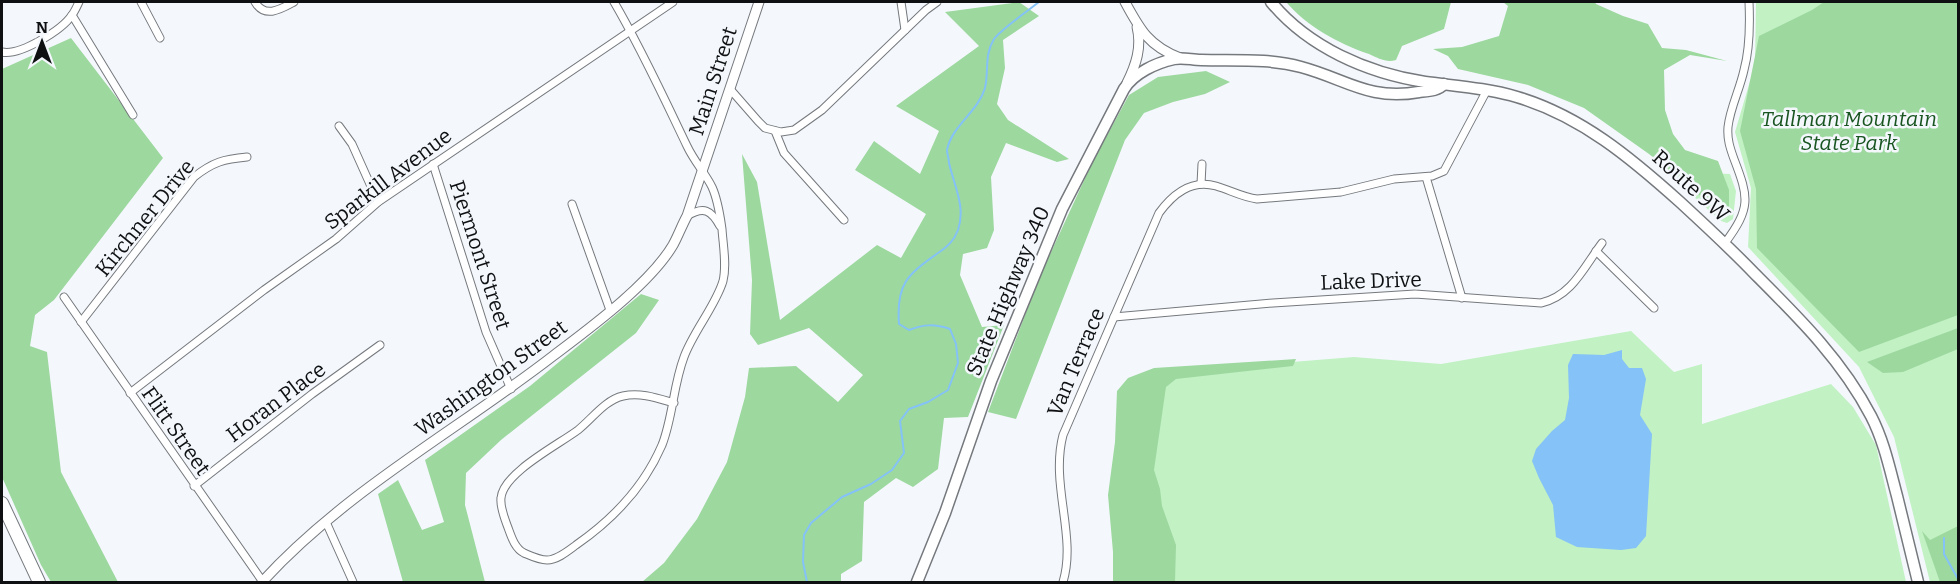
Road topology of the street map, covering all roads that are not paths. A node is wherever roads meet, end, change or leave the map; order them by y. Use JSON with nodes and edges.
{"nodes":[{"id":1,"x":79,"y":2,"type":"edge"},
{"id":2,"x":141,"y":2,"type":"edge"},
{"id":3,"x":255,"y":2,"type":"edge"},
{"id":4,"x":294,"y":2,"type":"edge"},
{"id":5,"x":614,"y":2,"type":"edge"},
{"id":6,"x":759,"y":2,"type":"edge"},
{"id":7,"x":901,"y":2,"type":"edge"},
{"id":8,"x":938,"y":2,"type":"edge"},
{"id":9,"x":1125,"y":2,"type":"edge"},
{"id":10,"x":1271,"y":2,"type":"edge"},
{"id":11,"x":1749,"y":2,"type":"edge"},
{"id":12,"x":669,"y":3,"type":"edge"},
{"id":13,"x":72,"y":15,"type":"junction"},
{"id":14,"x":1134,"y":20,"type":"junction"},
{"id":15,"x":630,"y":29,"type":"junction"},
{"id":16,"x":905,"y":30,"type":"junction"},
{"id":17,"x":160,"y":39,"type":"dead end"},
{"id":18,"x":2,"y":52,"type":"edge"},
{"id":19,"x":1180,"y":58,"type":"junction"},
{"id":20,"x":1444,"y":84,"type":"junction"},
{"id":21,"x":730,"y":89,"type":"junction"},
{"id":22,"x":1124,"y":89,"type":"junction"},
{"id":23,"x":1487,"y":90,"type":"junction"},
{"id":24,"x":133,"y":115,"type":"dead end"},
{"id":25,"x":339,"y":126,"type":"dead end"},
{"id":26,"x":775,"y":131,"type":"junction"},
{"id":27,"x":247,"y":158,"type":"dead end"},
{"id":28,"x":433,"y":164,"type":"junction"},
{"id":29,"x":1202,"y":164,"type":"dead end"},
{"id":30,"x":702,"y":172,"type":"junction"},
{"id":31,"x":1426,"y":177,"type":"junction"},
{"id":32,"x":1201,"y":184,"type":"junction"},
{"id":33,"x":378,"y":202,"type":"junction"},
{"id":34,"x":572,"y":204,"type":"dead end"},
{"id":35,"x":687,"y":216,"type":"junction"},
{"id":36,"x":844,"y":220,"type":"dead end"},
{"id":37,"x":722,"y":230,"type":"junction"},
{"id":38,"x":1602,"y":243,"type":"dead end"},
{"id":39,"x":1725,"y":243,"type":"junction"},
{"id":40,"x":1596,"y":251,"type":"junction"},
{"id":41,"x":64,"y":297,"type":"dead end"},
{"id":42,"x":1462,"y":298,"type":"junction"},
{"id":43,"x":1654,"y":308,"type":"dead end"},
{"id":44,"x":610,"y":310,"type":"junction"},
{"id":45,"x":1114,"y":316,"type":"junction"},
{"id":46,"x":81,"y":322,"type":"junction"},
{"id":47,"x":380,"y":345,"type":"dead end"},
{"id":48,"x":511,"y":389,"type":"junction"},
{"id":49,"x":130,"y":393,"type":"junction"},
{"id":50,"x":674,"y":403,"type":"junction"},
{"id":51,"x":194,"y":486,"type":"junction"},
{"id":52,"x":2,"y":503,"type":"edge"},
{"id":53,"x":326,"y":522,"type":"junction"},
{"id":54,"x":39,"y":582,"type":"edge"},
{"id":55,"x":262,"y":582,"type":"edge"},
{"id":56,"x":353,"y":582,"type":"edge"},
{"id":57,"x":917,"y":582,"type":"edge"},
{"id":58,"x":1063,"y":582,"type":"edge"},
{"id":59,"x":1917,"y":582,"type":"edge"}],
"edges":[{"from":1,"to":13,"type":"street"},
{"from":2,"to":17,"type":"street"},
{"from":3,"to":4,"type":"street"},
{"from":5,"to":15,"type":"street"},
{"from":6,"to":21,"type":"main road","name":"Main Street"},
{"from":7,"to":16,"type":"street"},
{"from":8,"to":16,"type":"street"},
{"from":9,"to":14,"type":"main road"},
{"from":10,"to":20,"type":"main road","name":"Route 9W"},
{"from":11,"to":39,"type":"street"},
{"from":12,"to":15,"type":"street","name":"Sparkill Avenue"},
{"from":13,"to":18,"type":"street"},
{"from":13,"to":24,"type":"street"},
{"from":14,"to":19,"type":"main road"},
{"from":14,"to":22,"type":"main road","name":"State Highway 340"},
{"from":15,"to":28,"type":"street","name":"Sparkill Avenue"},
{"from":15,"to":30,"type":"street"},
{"from":16,"to":26,"type":"street"},
{"from":19,"to":20,"type":"main road"},
{"from":19,"to":22,"type":"main road"},
{"from":20,"to":23,"type":"main road","name":"Route 9W"},
{"from":21,"to":26,"type":"street"},
{"from":21,"to":30,"type":"main road","name":"Main Street"},
{"from":22,"to":57,"type":"main road","name":"State Highway 340"},
{"from":23,"to":31,"type":"street"},
{"from":23,"to":39,"type":"main road","name":"Route 9W"},
{"from":25,"to":33,"type":"street"},
{"from":26,"to":36,"type":"street"},
{"from":27,"to":46,"type":"street","name":"Kirchner Drive"},
{"from":28,"to":33,"type":"street","name":"Sparkill Avenue"},
{"from":28,"to":48,"type":"street","name":"Piermont Street"},
{"from":29,"to":32,"type":"street"},
{"from":30,"to":35,"type":"main road","name":"Washington Street"},
{"from":30,"to":37,"type":"street"},
{"from":31,"to":32,"type":"street"},
{"from":31,"to":42,"type":"street"},
{"from":32,"to":45,"type":"street","name":"Van Terrace"},
{"from":33,"to":49,"type":"street","name":"Sparkill Avenue"},
{"from":34,"to":44,"type":"street"},
{"from":35,"to":37,"type":"street"},
{"from":35,"to":44,"type":"main road","name":"Washington Street"},
{"from":37,"to":50,"type":"street"},
{"from":38,"to":40,"type":"street","name":"Lake Drive"},
{"from":39,"to":59,"type":"main road","name":"Route 9W"},
{"from":40,"to":42,"type":"street","name":"Lake Drive"},
{"from":40,"to":43,"type":"street"},
{"from":41,"to":46,"type":"street","name":"Flitt Street"},
{"from":42,"to":45,"type":"street","name":"Lake Drive"},
{"from":44,"to":48,"type":"main road","name":"Washington Street"},
{"from":45,"to":58,"type":"street","name":"Van Terrace"},
{"from":46,"to":49,"type":"street","name":"Flitt Street"},
{"from":47,"to":51,"type":"street","name":"Horan Place"},
{"from":48,"to":53,"type":"main road","name":"Washington Street"},
{"from":49,"to":51,"type":"street","name":"Flitt Street"},
{"from":50,"to":50,"type":"street"},
{"from":51,"to":55,"type":"street","name":"Flitt Street"},
{"from":52,"to":54,"type":"highway"},
{"from":53,"to":55,"type":"main road","name":"Washington Street"},
{"from":53,"to":56,"type":"street"}]}
